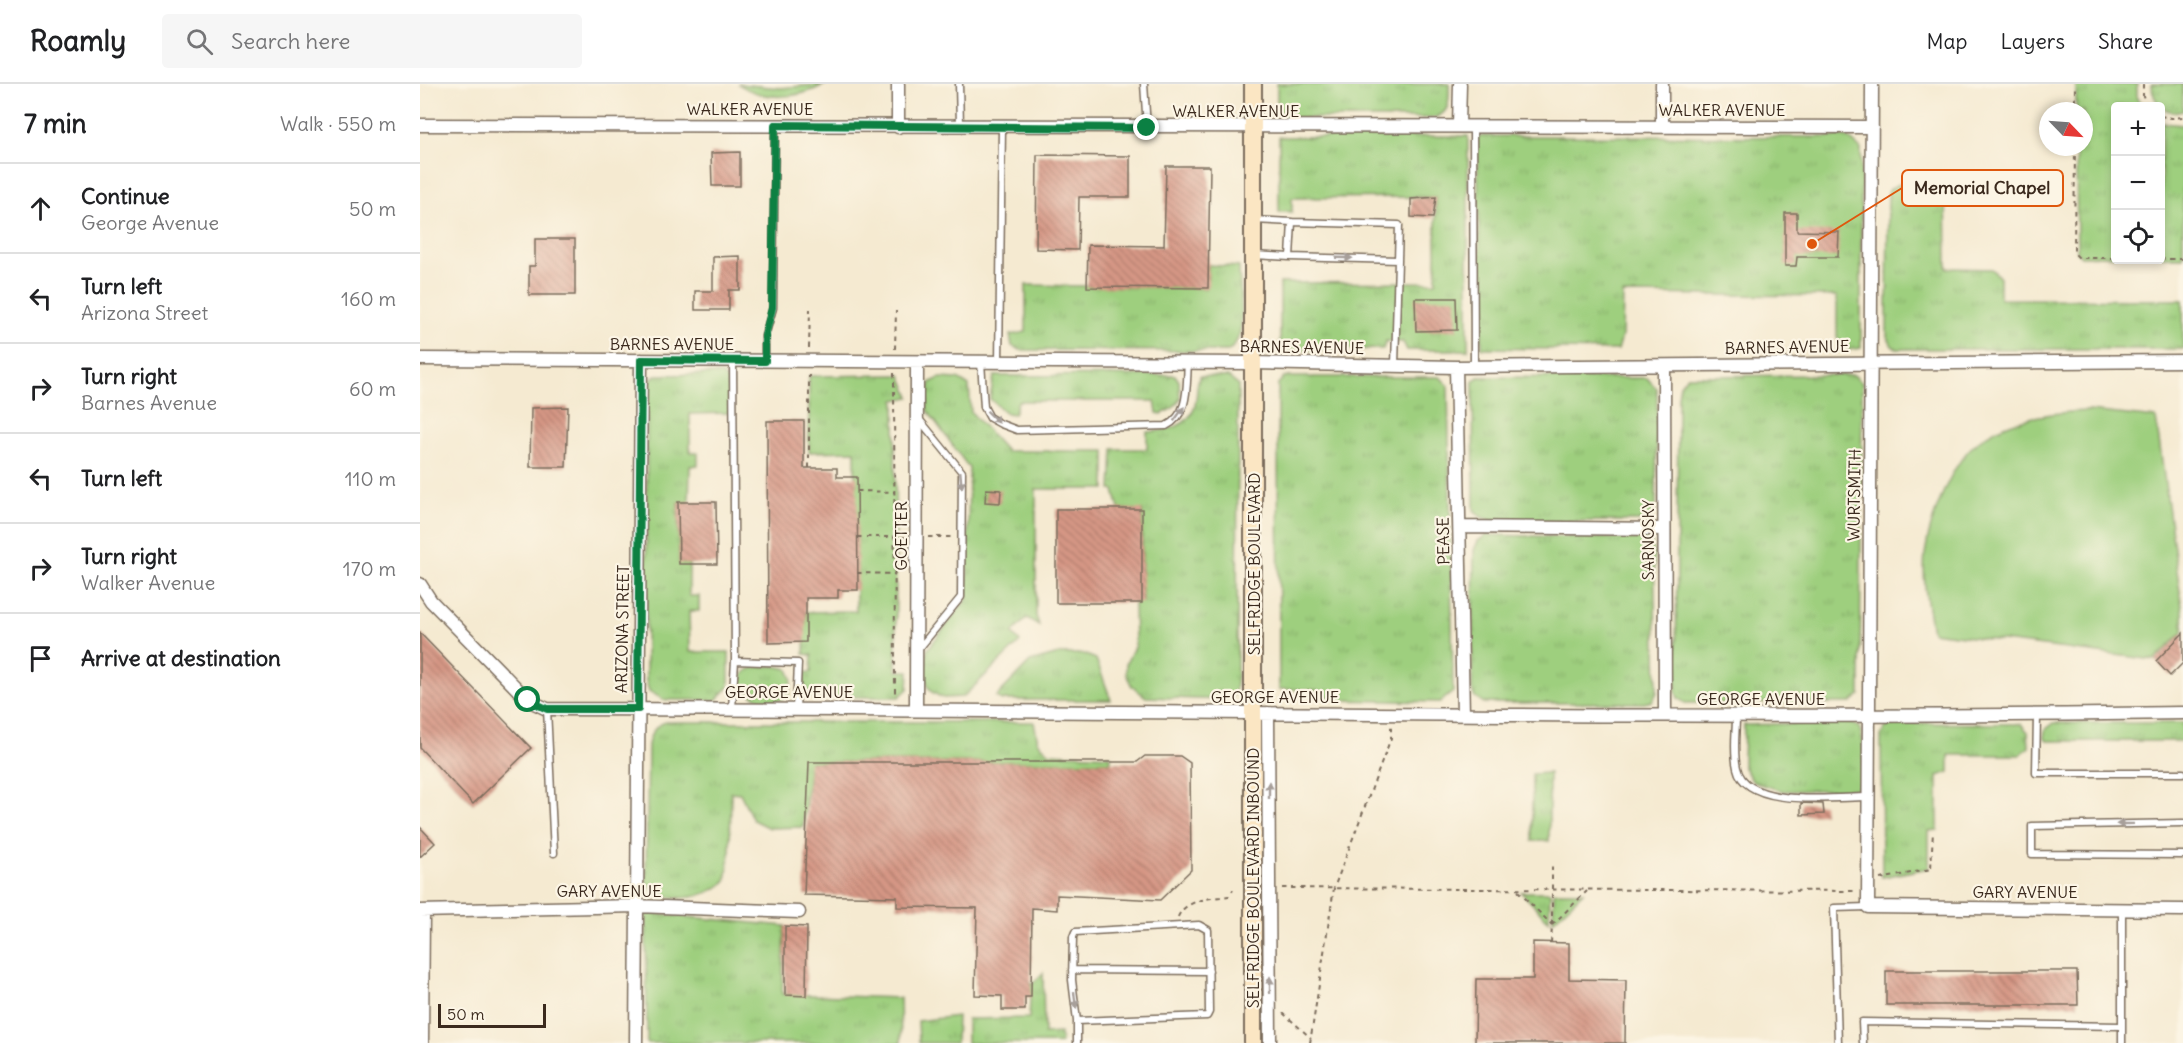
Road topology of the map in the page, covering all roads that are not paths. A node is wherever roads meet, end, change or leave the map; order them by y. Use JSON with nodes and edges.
{"nodes":[{"id":1,"x":898,"y":84,"type":"edge"},
{"id":2,"x":959,"y":84,"type":"edge"},
{"id":3,"x":1144,"y":84,"type":"edge"},
{"id":4,"x":1253,"y":84,"type":"edge"},
{"id":5,"x":1460,"y":84,"type":"edge"},
{"id":6,"x":1662,"y":84,"type":"edge"},
{"id":7,"x":1872,"y":84,"type":"edge"},
{"id":8,"x":420,"y":125,"type":"edge"},
{"id":9,"x":775,"y":125,"type":"junction"},
{"id":10,"x":1459,"y":126,"type":"junction"},
{"id":11,"x":1473,"y":126,"type":"junction"},
{"id":12,"x":898,"y":127,"type":"junction"},
{"id":13,"x":1002,"y":127,"type":"junction"},
{"id":14,"x":1253,"y":127,"type":"junction"},
{"id":15,"x":1662,"y":127,"type":"junction"},
{"id":16,"x":1872,"y":127,"type":"junction"},
{"id":17,"x":960,"y":128,"type":"junction"},
{"id":18,"x":1147,"y":128,"type":"junction"},
{"id":19,"x":1252,"y":220,"type":"junction"},
{"id":20,"x":1292,"y":222,"type":"junction"},
{"id":21,"x":1252,"y":255,"type":"junction"},
{"id":22,"x":1290,"y":257,"type":"junction"},
{"id":23,"x":1398,"y":260,"type":"junction"},
{"id":24,"x":420,"y":359,"type":"edge"},
{"id":25,"x":641,"y":360,"type":"junction"},
{"id":26,"x":734,"y":361,"type":"junction"},
{"id":27,"x":765,"y":361,"type":"junction"},
{"id":28,"x":2183,"y":361,"type":"edge"},
{"id":29,"x":917,"y":362,"type":"junction"},
{"id":30,"x":981,"y":362,"type":"junction"},
{"id":31,"x":999,"y":362,"type":"junction"},
{"id":32,"x":1188,"y":363,"type":"junction"},
{"id":33,"x":1253,"y":363,"type":"junction"},
{"id":34,"x":1872,"y":363,"type":"junction"},
{"id":35,"x":1395,"y":366,"type":"junction"},
{"id":36,"x":1664,"y":366,"type":"junction"},
{"id":37,"x":1456,"y":367,"type":"junction"},
{"id":38,"x":1474,"y":367,"type":"junction"},
{"id":39,"x":917,"y":416,"type":"junction"},
{"id":40,"x":1460,"y":527,"type":"junction"},
{"id":41,"x":1664,"y":529,"type":"junction"},
{"id":42,"x":420,"y":584,"type":"edge"},
{"id":43,"x":917,"y":651,"type":"junction"},
{"id":44,"x":735,"y":661,"type":"junction"},
{"id":45,"x":547,"y":709,"type":"junction"},
{"id":46,"x":638,"y":709,"type":"junction"},
{"id":47,"x":732,"y":709,"type":"junction"},
{"id":48,"x":796,"y":709,"type":"junction"},
{"id":49,"x":916,"y":709,"type":"junction"},
{"id":50,"x":2183,"y":713,"type":"edge"},
{"id":51,"x":1262,"y":714,"type":"junction"},
{"id":52,"x":1463,"y":714,"type":"junction"},
{"id":53,"x":1665,"y":714,"type":"junction"},
{"id":54,"x":1867,"y":715,"type":"junction"},
{"id":55,"x":2037,"y":715,"type":"junction"},
{"id":56,"x":1736,"y":717,"type":"junction"},
{"id":57,"x":2183,"y":773,"type":"edge"},
{"id":58,"x":1867,"y":797,"type":"junction"},
{"id":59,"x":2183,"y":823,"type":"edge"},
{"id":60,"x":554,"y":853,"type":"dead end"},
{"id":61,"x":2183,"y":855,"type":"edge"},
{"id":62,"x":636,"y":906,"type":"junction"},
{"id":63,"x":1868,"y":907,"type":"junction"},
{"id":64,"x":2122,"y":910,"type":"junction"},
{"id":65,"x":2183,"y":910,"type":"edge"},
{"id":66,"x":421,"y":911,"type":"edge"},
{"id":67,"x":798,"y":912,"type":"dead end"},
{"id":68,"x":1072,"y":970,"type":"junction"},
{"id":69,"x":1209,"y":971,"type":"junction"},
{"id":70,"x":1077,"y":1021,"type":"junction"},
{"id":71,"x":2121,"y":1026,"type":"junction"},
{"id":72,"x":422,"y":1043,"type":"edge"},
{"id":73,"x":636,"y":1043,"type":"edge"},
{"id":74,"x":1077,"y":1043,"type":"edge"},
{"id":75,"x":1253,"y":1043,"type":"edge"},
{"id":76,"x":1270,"y":1043,"type":"edge"},
{"id":77,"x":1838,"y":1043,"type":"edge"},
{"id":78,"x":1863,"y":1043,"type":"edge"},
{"id":79,"x":2122,"y":1043,"type":"edge"}],
"edges":[{"from":1,"to":12,"type":"street"},
{"from":2,"to":17,"type":"lane"},
{"from":3,"to":18,"type":"lane"},
{"from":4,"to":14,"type":"street","name":"SELFRIDGE BOULEVARD"},
{"from":5,"to":10,"type":"street"},
{"from":6,"to":15,"type":"street"},
{"from":7,"to":16,"type":"street","name":"WURTSMITH"},
{"from":8,"to":9,"type":"street","name":"WALKER AVENUE"},
{"from":9,"to":12,"type":"street","name":"WALKER AVENUE"},
{"from":9,"to":27,"type":"lane"},
{"from":10,"to":11,"type":"street","name":"WALKER AVENUE"},
{"from":10,"to":14,"type":"street","name":"WALKER AVENUE"},
{"from":11,"to":15,"type":"street","name":"WALKER AVENUE"},
{"from":11,"to":38,"type":"lane"},
{"from":12,"to":17,"type":"street","name":"WALKER AVENUE"},
{"from":13,"to":17,"type":"street","name":"WALKER AVENUE"},
{"from":13,"to":18,"type":"street","name":"WALKER AVENUE"},
{"from":13,"to":31,"type":"lane"},
{"from":14,"to":18,"type":"street","name":"WALKER AVENUE"},
{"from":14,"to":19,"type":"street","name":"SELFRIDGE BOULEVARD"},
{"from":15,"to":16,"type":"street","name":"WALKER AVENUE"},
{"from":16,"to":34,"type":"street","name":"WURTSMITH"},
{"from":19,"to":20,"type":"lane"},
{"from":19,"to":21,"type":"street","name":"SELFRIDGE BOULEVARD"},
{"from":20,"to":22,"type":"lane"},
{"from":20,"to":23,"type":"lane"},
{"from":21,"to":22,"type":"lane"},
{"from":21,"to":33,"type":"street","name":"SELFRIDGE BOULEVARD"},
{"from":22,"to":23,"type":"lane","one_way":true},
{"from":23,"to":35,"type":"lane"},
{"from":24,"to":25,"type":"street","name":"BARNES AVENUE"},
{"from":25,"to":26,"type":"street","name":"BARNES AVENUE"},
{"from":25,"to":46,"type":"street","name":"ARIZONA STREET"},
{"from":26,"to":27,"type":"street","name":"BARNES AVENUE"},
{"from":26,"to":44,"type":"lane"},
{"from":27,"to":29,"type":"street","name":"BARNES AVENUE"},
{"from":28,"to":34,"type":"street","name":"BARNES AVENUE"},
{"from":29,"to":30,"type":"street","name":"BARNES AVENUE"},
{"from":29,"to":39,"type":"street","name":"GOETTER"},
{"from":30,"to":31,"type":"street","name":"BARNES AVENUE"},
{"from":30,"to":32,"type":"lane","one_way":true},
{"from":31,"to":32,"type":"street","name":"BARNES AVENUE"},
{"from":32,"to":33,"type":"street","name":"BARNES AVENUE"},
{"from":33,"to":35,"type":"street","name":"BARNES AVENUE"},
{"from":33,"to":51,"type":"street","name":"SELFRIDGE BOULEVARD"},
{"from":34,"to":36,"type":"street","name":"BARNES AVENUE"},
{"from":34,"to":54,"type":"street","name":"WURTSMITH"},
{"from":35,"to":37,"type":"street","name":"BARNES AVENUE"},
{"from":36,"to":38,"type":"street","name":"BARNES AVENUE"},
{"from":36,"to":41,"type":"street","name":"SARNOSKY"},
{"from":37,"to":38,"type":"street","name":"BARNES AVENUE"},
{"from":37,"to":40,"type":"street","name":"PEASE"},
{"from":39,"to":43,"type":"street","name":"GOETTER"},
{"from":39,"to":43,"type":"lane","one_way":true},
{"from":40,"to":41,"type":"street"},
{"from":40,"to":52,"type":"street","name":"PEASE"},
{"from":41,"to":53,"type":"street","name":"SARNOSKY"},
{"from":42,"to":45,"type":"street"},
{"from":43,"to":49,"type":"street","name":"GOETTER"},
{"from":44,"to":47,"type":"lane"},
{"from":44,"to":48,"type":"lane"},
{"from":45,"to":46,"type":"street","name":"GEORGE AVENUE"},
{"from":45,"to":60,"type":"lane"},
{"from":46,"to":47,"type":"street","name":"GEORGE AVENUE"},
{"from":46,"to":62,"type":"street","name":"ARIZONA STREET"},
{"from":47,"to":48,"type":"street","name":"GEORGE AVENUE"},
{"from":48,"to":49,"type":"street","name":"GEORGE AVENUE"},
{"from":49,"to":51,"type":"street","name":"GEORGE AVENUE"},
{"from":50,"to":55,"type":"street","name":"GEORGE AVENUE"},
{"from":51,"to":52,"type":"street","name":"GEORGE AVENUE"},
{"from":51,"to":75,"type":"street","name":"SELFRIDGE BOULEVARD"},
{"from":76,"to":51,"type":"street","name":"SELFRIDGE BOULEVARD INBOUND","one_way":true},
{"from":52,"to":53,"type":"street","name":"GEORGE AVENUE"},
{"from":53,"to":56,"type":"street","name":"GEORGE AVENUE"},
{"from":54,"to":55,"type":"street","name":"GEORGE AVENUE"},
{"from":54,"to":56,"type":"street","name":"GEORGE AVENUE"},
{"from":54,"to":58,"type":"street","name":"WURTSMITH"},
{"from":55,"to":57,"type":"lane"},
{"from":56,"to":58,"type":"lane"},
{"from":58,"to":63,"type":"street","name":"WURTSMITH"},
{"from":59,"to":61,"type":"lane","one_way":true},
{"from":62,"to":66,"type":"street","name":"GARY AVENUE"},
{"from":62,"to":67,"type":"street","name":"GARY AVENUE"},
{"from":62,"to":73,"type":"street","name":"ARIZONA STREET"},
{"from":63,"to":64,"type":"street","name":"GARY AVENUE"},
{"from":63,"to":77,"type":"lane"},
{"from":64,"to":65,"type":"street","name":"GARY AVENUE"},
{"from":64,"to":71,"type":"lane"},
{"from":66,"to":72,"type":"street"},
{"from":68,"to":69,"type":"lane"},
{"from":68,"to":69,"type":"lane"},
{"from":68,"to":70,"type":"lane","one_way":true},
{"from":69,"to":70,"type":"lane"},
{"from":70,"to":74,"type":"lane"},
{"from":71,"to":78,"type":"lane"},
{"from":71,"to":79,"type":"lane"}]}
